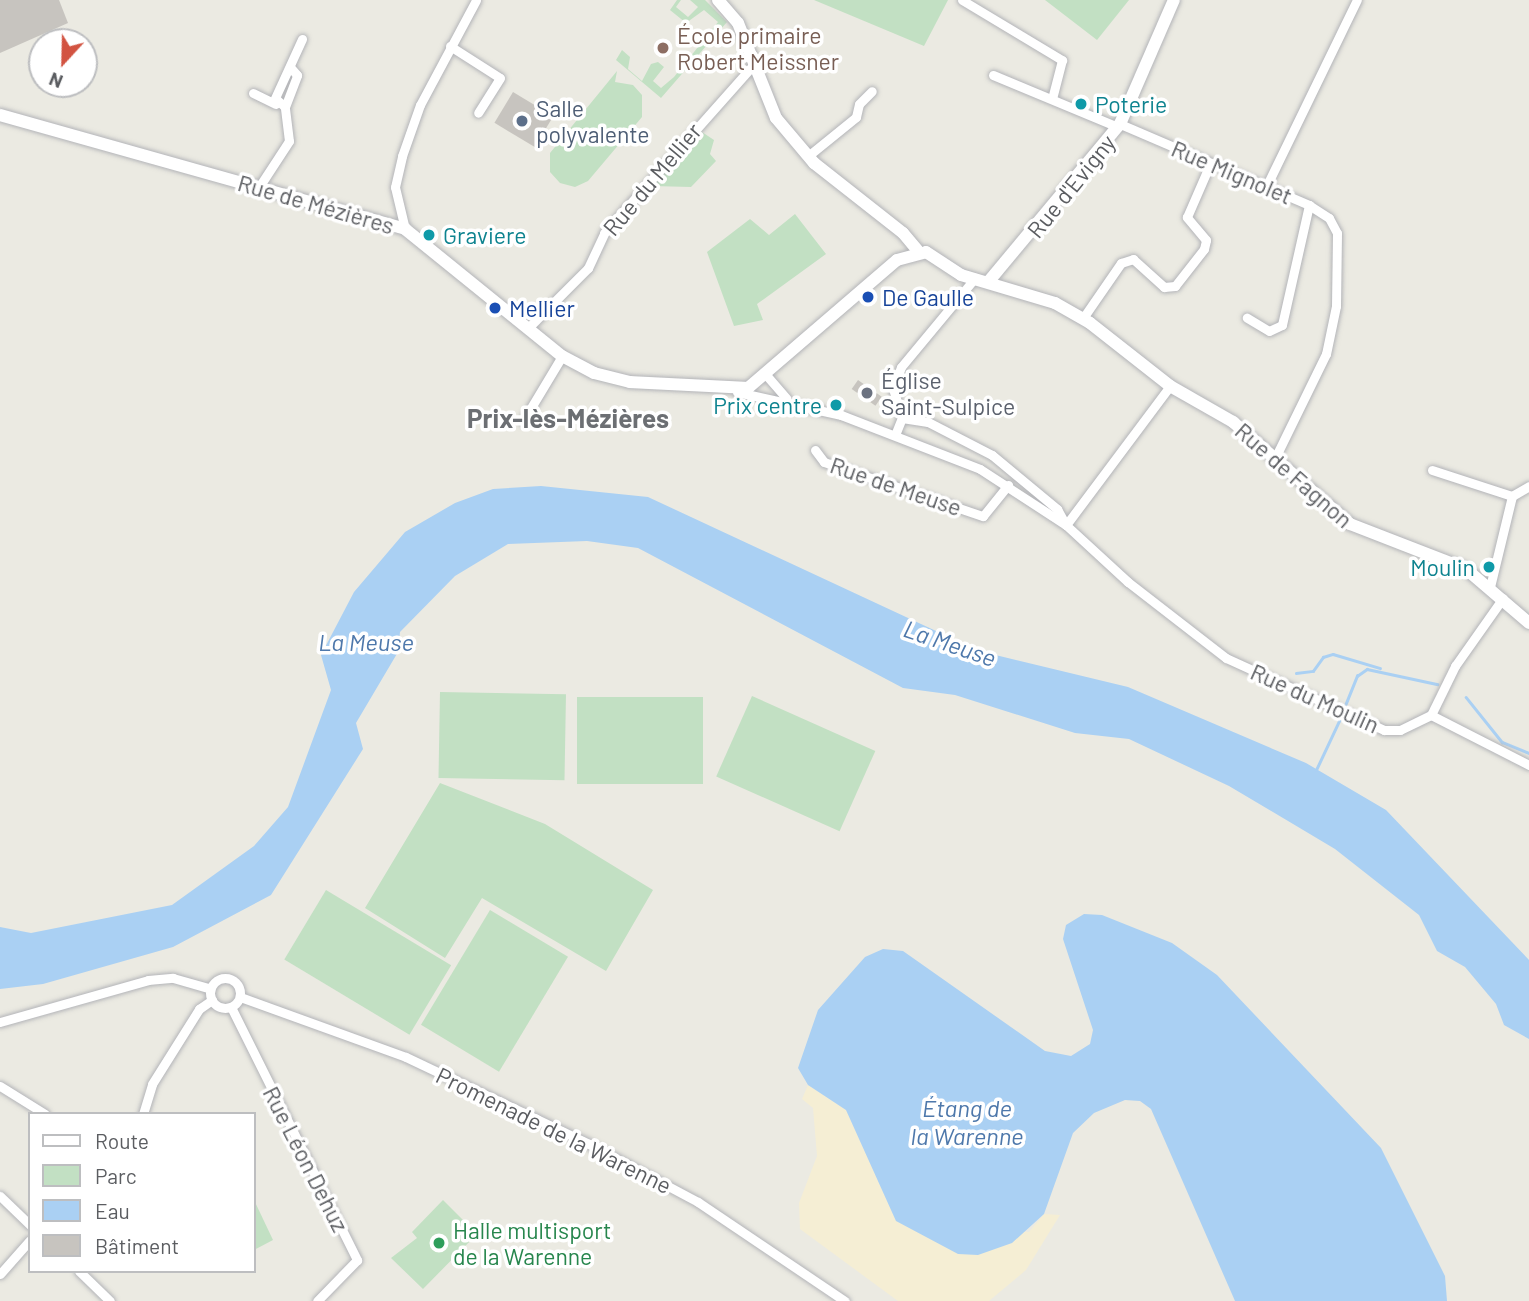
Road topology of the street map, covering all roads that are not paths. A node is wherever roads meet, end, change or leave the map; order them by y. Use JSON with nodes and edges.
{"nodes":[{"id":1,"x":476,"y":0,"type":"edge"},
{"id":2,"x":718,"y":0,"type":"edge"},
{"id":3,"x":962,"y":0,"type":"edge"},
{"id":4,"x":1174,"y":0,"type":"edge"},
{"id":5,"x":1357,"y":0,"type":"edge"},
{"id":6,"x":302,"y":39,"type":"dead end"},
{"id":7,"x":450,"y":46,"type":"junction"},
{"id":8,"x":754,"y":64,"type":"junction"},
{"id":9,"x":993,"y":75,"type":"dead end"},
{"id":10,"x":872,"y":91,"type":"dead end"},
{"id":11,"x":253,"y":93,"type":"dead end"},
{"id":12,"x":1052,"y":99,"type":"junction"},
{"id":13,"x":281,"y":106,"type":"junction"},
{"id":14,"x":478,"y":113,"type":"dead end"},
{"id":15,"x":0,"y":115,"type":"edge"},
{"id":16,"x":1119,"y":126,"type":"junction"},
{"id":17,"x":808,"y":156,"type":"junction"},
{"id":18,"x":1210,"y":164,"type":"junction"},
{"id":19,"x":259,"y":187,"type":"junction"},
{"id":20,"x":1266,"y":187,"type":"junction"},
{"id":21,"x":1309,"y":205,"type":"junction"},
{"id":22,"x":405,"y":229,"type":"junction"},
{"id":23,"x":918,"y":251,"type":"junction"},
{"id":24,"x":1015,"y":254,"type":"junction"},
{"id":25,"x":982,"y":280,"type":"junction"},
{"id":26,"x":1006,"y":287,"type":"junction"},
{"id":27,"x":1083,"y":318,"type":"junction"},
{"id":28,"x":1247,"y":318,"type":"dead end"},
{"id":29,"x":528,"y":328,"type":"junction"},
{"id":30,"x":562,"y":356,"type":"junction"},
{"id":31,"x":761,"y":380,"type":"junction"},
{"id":32,"x":1170,"y":386,"type":"junction"},
{"id":33,"x":734,"y":391,"type":"junction"},
{"id":34,"x":772,"y":397,"type":"junction"},
{"id":35,"x":788,"y":400,"type":"junction"},
{"id":36,"x":902,"y":418,"type":"junction"},
{"id":37,"x":523,"y":421,"type":"dead end"},
{"id":38,"x":895,"y":435,"type":"junction"},
{"id":39,"x":815,"y":450,"type":"dead end"},
{"id":40,"x":1275,"y":458,"type":"junction"},
{"id":41,"x":1432,"y":470,"type":"dead end"},
{"id":42,"x":1008,"y":485,"type":"junction"},
{"id":43,"x":1529,"y":486,"type":"edge"},
{"id":44,"x":1512,"y":496,"type":"junction"},
{"id":45,"x":1066,"y":525,"type":"junction"},
{"id":46,"x":1490,"y":587,"type":"junction"},
{"id":47,"x":1503,"y":598,"type":"junction"},
{"id":48,"x":1529,"y":623,"type":"edge"},
{"id":49,"x":1431,"y":715,"type":"junction"},
{"id":50,"x":1529,"y":765,"type":"edge"},
{"id":51,"x":208,"y":988,"type":"junction"},
{"id":52,"x":243,"y":998,"type":"junction"},
{"id":53,"x":212,"y":1000,"type":"junction"},
{"id":54,"x":231,"y":1007,"type":"junction"},
{"id":55,"x":0,"y":1022,"type":"edge"},
{"id":56,"x":0,"y":1086,"type":"edge"},
{"id":57,"x":42,"y":1112,"type":"edge"},
{"id":58,"x":144,"y":1112,"type":"edge"},
{"id":59,"x":0,"y":1196,"type":"edge"},
{"id":60,"x":28,"y":1222,"type":"edge"},
{"id":61,"x":28,"y":1242,"type":"edge"},
{"id":62,"x":81,"y":1273,"type":"edge"},
{"id":63,"x":0,"y":1274,"type":"edge"},
{"id":64,"x":110,"y":1301,"type":"edge"},
{"id":65,"x":317,"y":1301,"type":"edge"},
{"id":66,"x":845,"y":1301,"type":"edge"}],
"edges":[{"from":1,"to":7,"type":"street"},
{"from":2,"to":8,"type":"street","name":"Rue de Fagnon"},
{"from":3,"to":12,"type":"street"},
{"from":4,"to":16,"type":"street","name":"Rue d'Evigny"},
{"from":5,"to":20,"type":"street"},
{"from":6,"to":13,"type":"street"},
{"from":7,"to":14,"type":"street"},
{"from":7,"to":22,"type":"street"},
{"from":8,"to":17,"type":"street","name":"Rue de Fagnon"},
{"from":8,"to":29,"type":"street","name":"Rue du Mellier"},
{"from":9,"to":12,"type":"street","name":"Rue Mignolet"},
{"from":10,"to":17,"type":"street"},
{"from":11,"to":13,"type":"street"},
{"from":12,"to":16,"type":"street","name":"Rue Mignolet"},
{"from":13,"to":19,"type":"street"},
{"from":15,"to":19,"type":"street","name":"Rue de Mézières"},
{"from":16,"to":18,"type":"street","name":"Rue Mignolet"},
{"from":16,"to":24,"type":"street","name":"Rue d'Evigny"},
{"from":17,"to":23,"type":"street","name":"Rue de Fagnon"},
{"from":18,"to":20,"type":"street","name":"Rue Mignolet"},
{"from":18,"to":27,"type":"street"},
{"from":19,"to":22,"type":"street","name":"Rue de Mézières"},
{"from":20,"to":21,"type":"street","name":"Rue Mignolet"},
{"from":21,"to":28,"type":"street","name":"Rue Mignolet"},
{"from":21,"to":40,"type":"street"},
{"from":22,"to":29,"type":"street","name":"Rue de Mézières"},
{"from":23,"to":25,"type":"street","name":"Rue de Fagnon"},
{"from":23,"to":31,"type":"street"},
{"from":24,"to":25,"type":"street","name":"Rue d'Evigny"},
{"from":24,"to":26,"type":"street","name":"Rue d'Evigny"},
{"from":25,"to":26,"type":"street","name":"Rue de Fagnon"},
{"from":25,"to":36,"type":"street","name":"Rue d'Evigny"},
{"from":26,"to":27,"type":"street","name":"Rue de Fagnon"},
{"from":27,"to":32,"type":"street","name":"Rue de Fagnon"},
{"from":29,"to":30,"type":"street","name":"Rue de Mézières"},
{"from":30,"to":33,"type":"street","name":"Rue de Mézières"},
{"from":30,"to":37,"type":"street"},
{"from":31,"to":33,"type":"street","name":"Rue de Mézières"},
{"from":31,"to":34,"type":"street"},
{"from":31,"to":35,"type":"street"},
{"from":32,"to":40,"type":"street","name":"Rue de Fagnon"},
{"from":32,"to":45,"type":"street"},
{"from":33,"to":34,"type":"street","name":"Rue du Moulin"},
{"from":34,"to":35,"type":"street","name":"Rue du Moulin"},
{"from":35,"to":38,"type":"street","name":"Rue du Moulin"},
{"from":36,"to":38,"type":"street"},
{"from":36,"to":45,"type":"street","name":"Rue du Moulin"},
{"from":38,"to":42,"type":"street","name":"Rue du Moulin"},
{"from":39,"to":42,"type":"street","name":"Rue de Meuse"},
{"from":40,"to":46,"type":"street","name":"Rue de Fagnon"},
{"from":41,"to":44,"type":"street"},
{"from":42,"to":45,"type":"street","name":"Rue du Moulin"},
{"from":43,"to":44,"type":"street"},
{"from":44,"to":46,"type":"street"},
{"from":45,"to":49,"type":"street","name":"Rue du Moulin"},
{"from":46,"to":47,"type":"street","name":"Rue de Fagnon"},
{"from":47,"to":48,"type":"street","name":"Rue de Fagnon"},
{"from":47,"to":49,"type":"street"},
{"from":49,"to":50,"type":"street"},
{"from":51,"to":52,"type":"street"},
{"from":51,"to":53,"type":"street"},
{"from":51,"to":55,"type":"street"},
{"from":52,"to":54,"type":"street"},
{"from":52,"to":66,"type":"street","name":"Promenade de la Warenne"},
{"from":53,"to":54,"type":"street"},
{"from":53,"to":58,"type":"street"},
{"from":54,"to":65,"type":"street","name":"Rue Léon Dehuz"},
{"from":56,"to":57,"type":"street"},
{"from":59,"to":60,"type":"street"},
{"from":61,"to":63,"type":"street"},
{"from":62,"to":64,"type":"street"}]}
